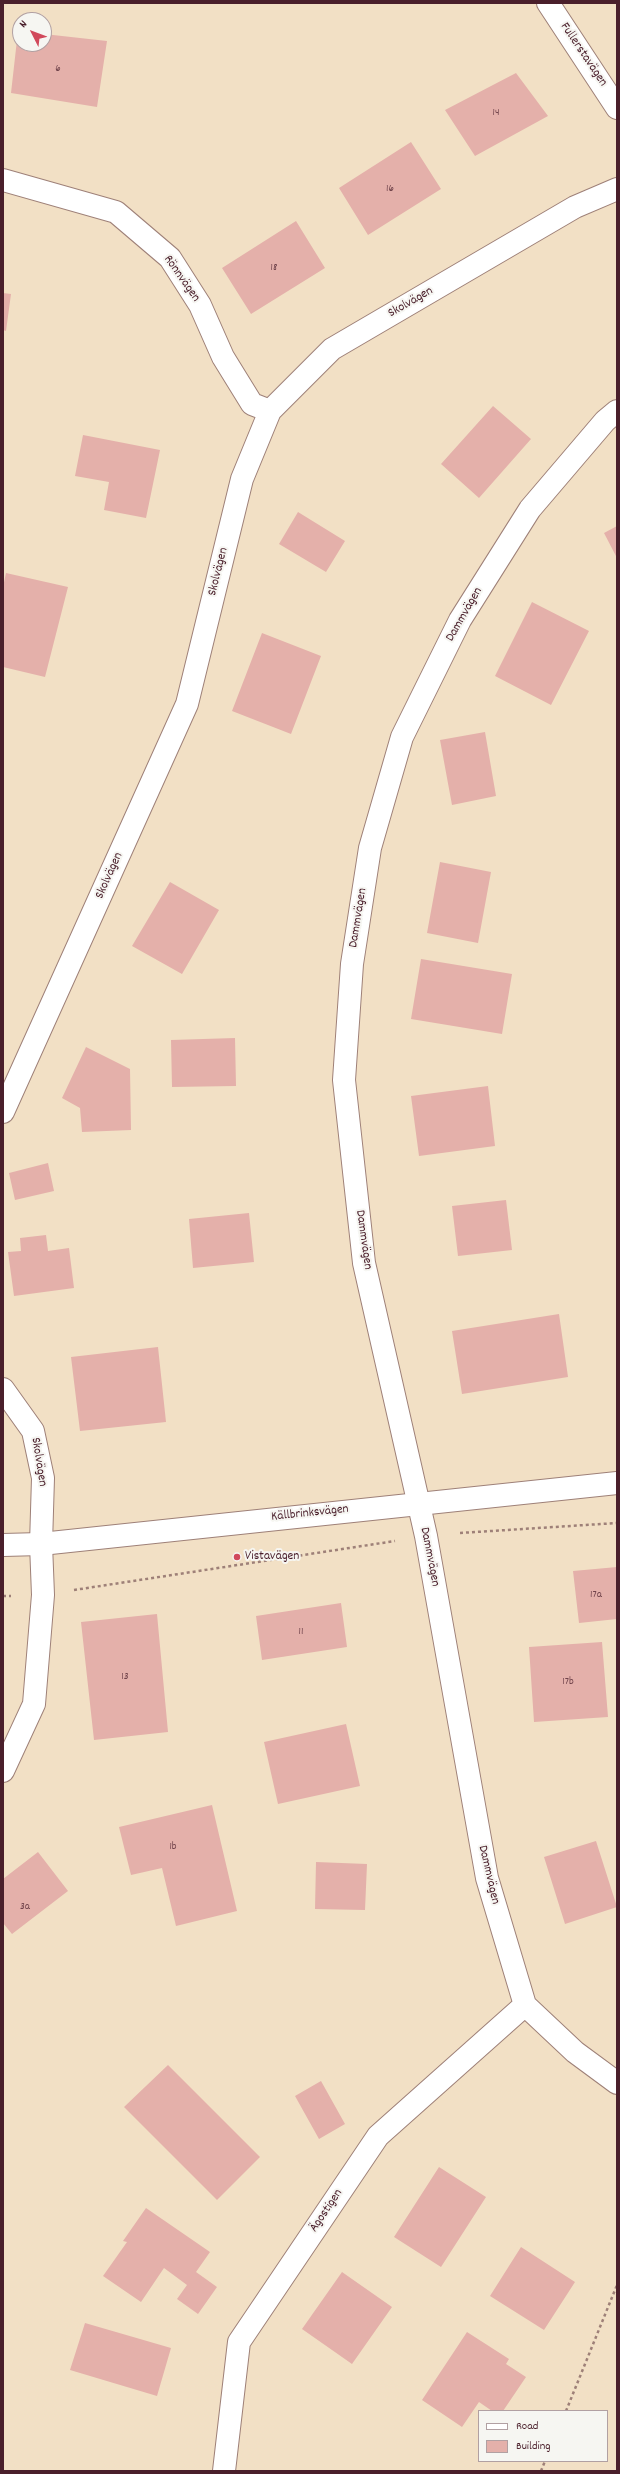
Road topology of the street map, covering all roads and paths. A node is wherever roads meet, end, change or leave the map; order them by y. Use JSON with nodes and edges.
{"nodes":[{"id":1,"x":548,"y":3,"type":"edge"},
{"id":2,"x":617,"y":108,"type":"edge"},
{"id":3,"x":3,"y":180,"type":"edge"},
{"id":4,"x":617,"y":189,"type":"edge"},
{"id":5,"x":270,"y":411,"type":"junction"},
{"id":6,"x":617,"y":411,"type":"edge"},
{"id":7,"x":3,"y":1112,"type":"edge"},
{"id":8,"x":3,"y":1389,"type":"edge"},
{"id":9,"x":617,"y":1483,"type":"edge"},
{"id":10,"x":417,"y":1502,"type":"junction"},
{"id":11,"x":617,"y":1523,"type":"edge"},
{"id":12,"x":426,"y":1536,"type":"junction"},
{"id":13,"x":41,"y":1544,"type":"junction"},
{"id":14,"x":3,"y":1545,"type":"edge"},
{"id":15,"x":43,"y":1595,"type":"junction"},
{"id":16,"x":3,"y":1596,"type":"edge"},
{"id":17,"x":3,"y":1771,"type":"edge"},
{"id":18,"x":525,"y":2005,"type":"junction"},
{"id":19,"x":617,"y":2083,"type":"edge"},
{"id":20,"x":617,"y":2285,"type":"edge"},
{"id":21,"x":566,"y":2410,"type":"edge"},
{"id":22,"x":224,"y":2471,"type":"edge"}],
"edges":[{"from":1,"to":2,"type":"street","name":"Fullerstavägen"},
{"from":3,"to":5,"type":"street","name":"Rönnvägen"},
{"from":4,"to":5,"type":"street","name":"Skolvägen"},
{"from":5,"to":7,"type":"street","name":"Skolvägen"},
{"from":6,"to":10,"type":"street","name":"Dammvägen"},
{"from":8,"to":13,"type":"street","name":"Skolvägen"},
{"from":9,"to":10,"type":"street","name":"Källbrinksvägen"},
{"from":10,"to":12,"type":"street","name":"Dammvägen"},
{"from":10,"to":13,"type":"street","name":"Källbrinksvägen"},
{"from":11,"to":12,"type":"path"},
{"from":12,"to":15,"type":"path"},
{"from":12,"to":18,"type":"street","name":"Dammvägen"},
{"from":13,"to":14,"type":"street","name":"Källbrinksvägen"},
{"from":13,"to":15,"type":"street"},
{"from":15,"to":16,"type":"path"},
{"from":15,"to":17,"type":"street"},
{"from":18,"to":19,"type":"street"},
{"from":18,"to":22,"type":"street","name":"Ägostigen"},
{"from":20,"to":21,"type":"path"}]}
